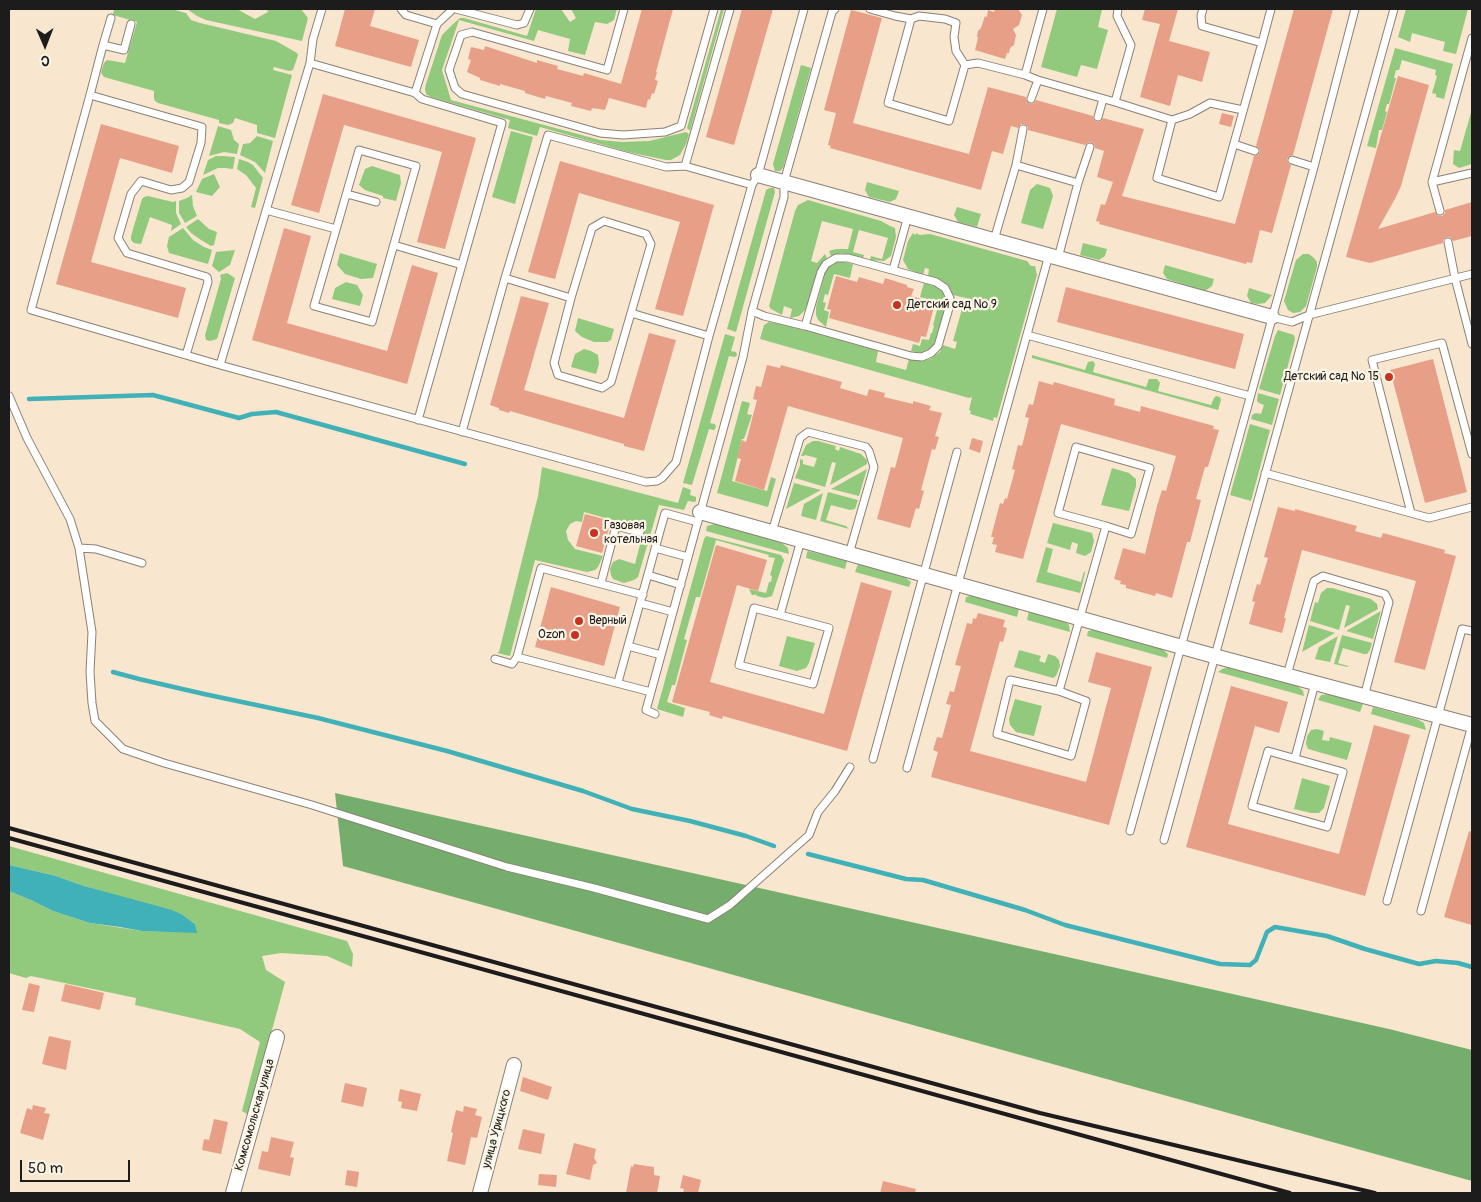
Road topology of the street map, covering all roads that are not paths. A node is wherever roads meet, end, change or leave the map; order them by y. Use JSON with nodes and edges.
{"nodes":[{"id":1,"x":322,"y":9,"type":"edge"},
{"id":2,"x":401,"y":9,"type":"edge"},
{"id":3,"x":455,"y":9,"type":"edge"},
{"id":4,"x":530,"y":9,"type":"edge"},
{"id":5,"x":624,"y":9,"type":"edge"},
{"id":6,"x":714,"y":9,"type":"edge"},
{"id":7,"x":730,"y":9,"type":"edge"},
{"id":8,"x":804,"y":9,"type":"edge"},
{"id":9,"x":835,"y":9,"type":"edge"},
{"id":10,"x":870,"y":9,"type":"edge"},
{"id":11,"x":1043,"y":9,"type":"edge"},
{"id":12,"x":1118,"y":9,"type":"edge"},
{"id":13,"x":1203,"y":9,"type":"edge"},
{"id":14,"x":1271,"y":9,"type":"edge"},
{"id":15,"x":1355,"y":9,"type":"edge"},
{"id":16,"x":1394,"y":9,"type":"edge"},
{"id":17,"x":111,"y":18,"type":"dead end"},
{"id":18,"x":911,"y":19,"type":"junction"},
{"id":19,"x":131,"y":24,"type":"dead end"},
{"id":20,"x":437,"y":24,"type":"junction"},
{"id":21,"x":1472,"y":38,"type":"edge"},
{"id":22,"x":1262,"y":43,"type":"junction"},
{"id":23,"x":103,"y":45,"type":"junction"},
{"id":24,"x":310,"y":63,"type":"junction"},
{"id":25,"x":966,"y":65,"type":"junction"},
{"id":26,"x":1025,"y":75,"type":"junction"},
{"id":27,"x":1038,"y":80,"type":"junction"},
{"id":28,"x":415,"y":93,"type":"junction"},
{"id":29,"x":90,"y":95,"type":"junction"},
{"id":30,"x":1031,"y":99,"type":"dead end"},
{"id":31,"x":1103,"y":99,"type":"junction"},
{"id":32,"x":1115,"y":102,"type":"junction"},
{"id":33,"x":1243,"y":110,"type":"junction"},
{"id":34,"x":1098,"y":117,"type":"dead end"},
{"id":35,"x":1172,"y":120,"type":"junction"},
{"id":36,"x":1023,"y":129,"type":"dead end"},
{"id":37,"x":1234,"y":144,"type":"junction"},
{"id":38,"x":1090,"y":147,"type":"dead end"},
{"id":39,"x":1255,"y":151,"type":"dead end"},
{"id":40,"x":1292,"y":160,"type":"dead end"},
{"id":41,"x":1016,"y":165,"type":"junction"},
{"id":42,"x":685,"y":166,"type":"junction"},
{"id":43,"x":1314,"y":167,"type":"junction"},
{"id":44,"x":1472,"y":172,"type":"edge"},
{"id":45,"x":755,"y":180,"type":"junction"},
{"id":46,"x":784,"y":182,"type":"junction"},
{"id":47,"x":1432,"y":182,"type":"junction"},
{"id":48,"x":1078,"y":183,"type":"junction"},
{"id":49,"x":347,"y":194,"type":"junction"},
{"id":50,"x":376,"y":202,"type":"dead end"},
{"id":51,"x":266,"y":210,"type":"junction"},
{"id":52,"x":1440,"y":211,"type":"dead end"},
{"id":53,"x":908,"y":216,"type":"junction"},
{"id":54,"x":336,"y":230,"type":"junction"},
{"id":55,"x":994,"y":240,"type":"junction"},
{"id":56,"x":1448,"y":242,"type":"dead end"},
{"id":57,"x":394,"y":245,"type":"junction"},
{"id":58,"x":1053,"y":257,"type":"junction"},
{"id":59,"x":462,"y":266,"type":"junction"},
{"id":60,"x":893,"y":270,"type":"junction"},
{"id":61,"x":1472,"y":274,"type":"edge"},
{"id":62,"x":505,"y":278,"type":"junction"},
{"id":63,"x":1455,"y":278,"type":"junction"},
{"id":64,"x":571,"y":298,"type":"junction"},
{"id":65,"x":752,"y":311,"type":"junction"},
{"id":66,"x":631,"y":313,"type":"junction"},
{"id":67,"x":1309,"y":315,"type":"junction"},
{"id":68,"x":1272,"y":317,"type":"junction"},
{"id":69,"x":805,"y":326,"type":"junction"},
{"id":70,"x":1027,"y":335,"type":"junction"},
{"id":71,"x":709,"y":336,"type":"junction"},
{"id":72,"x":1472,"y":344,"type":"edge"},
{"id":73,"x":186,"y":355,"type":"junction"},
{"id":74,"x":220,"y":365,"type":"junction"},
{"id":75,"x":9,"y":396,"type":"edge"},
{"id":76,"x":1250,"y":396,"type":"junction"},
{"id":77,"x":418,"y":420,"type":"junction"},
{"id":78,"x":462,"y":432,"type":"junction"},
{"id":79,"x":957,"y":452,"type":"dead end"},
{"id":80,"x":1472,"y":454,"type":"edge"},
{"id":81,"x":1265,"y":473,"type":"junction"},
{"id":82,"x":1472,"y":507,"type":"edge"},
{"id":83,"x":1411,"y":513,"type":"junction"},
{"id":84,"x":699,"y":517,"type":"junction"},
{"id":85,"x":1106,"y":526,"type":"junction"},
{"id":86,"x":640,"y":532,"type":"dead end"},
{"id":87,"x":772,"y":532,"type":"junction"},
{"id":88,"x":800,"y":540,"type":"junction"},
{"id":89,"x":79,"y":548,"type":"junction"},
{"id":90,"x":655,"y":548,"type":"junction"},
{"id":91,"x":850,"y":554,"type":"junction"},
{"id":92,"x":688,"y":557,"type":"junction"},
{"id":93,"x":142,"y":563,"type":"dead end"},
{"id":94,"x":924,"y":574,"type":"junction"},
{"id":95,"x":648,"y":575,"type":"junction"},
{"id":96,"x":601,"y":584,"type":"junction"},
{"id":97,"x":681,"y":584,"type":"junction"},
{"id":98,"x":957,"y":584,"type":"junction"},
{"id":99,"x":642,"y":595,"type":"junction"},
{"id":100,"x":640,"y":603,"type":"junction"},
{"id":101,"x":673,"y":612,"type":"junction"},
{"id":102,"x":780,"y":615,"type":"junction"},
{"id":103,"x":1080,"y":619,"type":"junction"},
{"id":104,"x":1472,"y":632,"type":"edge"},
{"id":105,"x":628,"y":646,"type":"junction"},
{"id":106,"x":1181,"y":646,"type":"junction"},
{"id":107,"x":661,"y":655,"type":"junction"},
{"id":108,"x":1214,"y":656,"type":"junction"},
{"id":109,"x":518,"y":657,"type":"junction"},
{"id":110,"x":496,"y":659,"type":"dead end"},
{"id":111,"x":1287,"y":676,"type":"junction"},
{"id":112,"x":618,"y":682,"type":"junction"},
{"id":113,"x":1315,"y":683,"type":"junction"},
{"id":114,"x":1059,"y":691,"type":"junction"},
{"id":115,"x":651,"y":692,"type":"junction"},
{"id":116,"x":1364,"y":697,"type":"junction"},
{"id":117,"x":655,"y":714,"type":"dead end"},
{"id":118,"x":1438,"y":716,"type":"junction"},
{"id":119,"x":1472,"y":725,"type":"edge"},
{"id":120,"x":1295,"y":758,"type":"junction"},
{"id":121,"x":873,"y":759,"type":"dead end"},
{"id":122,"x":850,"y":768,"type":"dead end"},
{"id":123,"x":907,"y":768,"type":"dead end"},
{"id":124,"x":1130,"y":831,"type":"dead end"},
{"id":125,"x":1164,"y":840,"type":"dead end"},
{"id":126,"x":1387,"y":902,"type":"dead end"},
{"id":127,"x":1421,"y":911,"type":"dead end"},
{"id":128,"x":277,"y":1036,"type":"dead end"},
{"id":129,"x":514,"y":1065,"type":"dead end"},
{"id":130,"x":233,"y":1193,"type":"edge"},
{"id":131,"x":480,"y":1193,"type":"edge"}],
"edges":[{"from":1,"to":24,"type":"lane"},
{"from":2,"to":20,"type":"lane"},
{"from":3,"to":4,"type":"lane"},
{"from":3,"to":20,"type":"lane"},
{"from":5,"to":6,"type":"lane"},
{"from":7,"to":42,"type":"lane"},
{"from":8,"to":45,"type":"lane"},
{"from":9,"to":46,"type":"lane"},
{"from":10,"to":18,"type":"lane"},
{"from":11,"to":26,"type":"lane"},
{"from":12,"to":32,"type":"lane"},
{"from":13,"to":22,"type":"lane"},
{"from":14,"to":22,"type":"lane"},
{"from":15,"to":43,"type":"lane"},
{"from":16,"to":67,"type":"lane"},
{"from":17,"to":23,"type":"lane"},
{"from":18,"to":25,"type":"lane"},
{"from":18,"to":25,"type":"lane"},
{"from":19,"to":23,"type":"lane"},
{"from":20,"to":28,"type":"lane"},
{"from":21,"to":47,"type":"lane"},
{"from":22,"to":33,"type":"lane"},
{"from":23,"to":29,"type":"lane"},
{"from":24,"to":28,"type":"lane"},
{"from":24,"to":51,"type":"lane"},
{"from":25,"to":26,"type":"lane"},
{"from":26,"to":27,"type":"lane"},
{"from":27,"to":30,"type":"lane"},
{"from":27,"to":31,"type":"lane"},
{"from":28,"to":59,"type":"lane"},
{"from":29,"to":73,"type":"lane"},
{"from":29,"to":73,"type":"lane"},
{"from":31,"to":32,"type":"lane"},
{"from":31,"to":34,"type":"lane"},
{"from":32,"to":35,"type":"lane"},
{"from":33,"to":35,"type":"lane"},
{"from":33,"to":37,"type":"lane"},
{"from":35,"to":37,"type":"lane"},
{"from":36,"to":41,"type":"lane"},
{"from":37,"to":39,"type":"lane"},
{"from":38,"to":48,"type":"lane"},
{"from":40,"to":43,"type":"lane"},
{"from":41,"to":48,"type":"lane"},
{"from":41,"to":55,"type":"lane"},
{"from":42,"to":45,"type":"lane"},
{"from":42,"to":62,"type":"lane"},
{"from":43,"to":68,"type":"lane"},
{"from":44,"to":47,"type":"lane"},
{"from":45,"to":46,"type":"street"},
{"from":45,"to":71,"type":"lane"},
{"from":46,"to":53,"type":"street"},
{"from":46,"to":65,"type":"lane"},
{"from":47,"to":52,"type":"lane"},
{"from":48,"to":58,"type":"lane"},
{"from":49,"to":50,"type":"lane"},
{"from":49,"to":54,"type":"lane"},
{"from":49,"to":57,"type":"lane"},
{"from":51,"to":54,"type":"lane"},
{"from":51,"to":74,"type":"lane"},
{"from":53,"to":55,"type":"street"},
{"from":53,"to":60,"type":"lane"},
{"from":54,"to":57,"type":"lane"},
{"from":55,"to":58,"type":"street"},
{"from":56,"to":63,"type":"lane"},
{"from":57,"to":59,"type":"lane"},
{"from":58,"to":68,"type":"street"},
{"from":58,"to":70,"type":"lane"},
{"from":59,"to":77,"type":"lane"},
{"from":60,"to":69,"type":"lane"},
{"from":60,"to":69,"type":"lane"},
{"from":61,"to":63,"type":"lane"},
{"from":62,"to":64,"type":"lane"},
{"from":62,"to":78,"type":"lane"},
{"from":63,"to":67,"type":"lane"},
{"from":63,"to":72,"type":"lane"},
{"from":64,"to":66,"type":"lane"},
{"from":64,"to":66,"type":"lane"},
{"from":65,"to":69,"type":"lane"},
{"from":65,"to":84,"type":"lane"},
{"from":66,"to":71,"type":"lane"},
{"from":67,"to":68,"type":"lane"},
{"from":67,"to":81,"type":"lane"},
{"from":68,"to":76,"type":"lane"},
{"from":70,"to":76,"type":"lane"},
{"from":70,"to":98,"type":"lane"},
{"from":71,"to":78,"type":"lane"},
{"from":73,"to":74,"type":"lane"},
{"from":74,"to":77,"type":"lane"},
{"from":75,"to":89,"type":"lane"},
{"from":76,"to":106,"type":"lane"},
{"from":77,"to":78,"type":"lane"},
{"from":79,"to":94,"type":"lane"},
{"from":80,"to":83,"type":"lane"},
{"from":81,"to":83,"type":"lane"},
{"from":81,"to":108,"type":"lane"},
{"from":82,"to":83,"type":"lane"},
{"from":84,"to":87,"type":"street"},
{"from":84,"to":90,"type":"lane"},
{"from":84,"to":92,"type":"lane"},
{"from":85,"to":85,"type":"lane"},
{"from":85,"to":103,"type":"lane"},
{"from":86,"to":96,"type":"lane"},
{"from":87,"to":88,"type":"street"},
{"from":87,"to":91,"type":"lane"},
{"from":88,"to":91,"type":"street"},
{"from":88,"to":102,"type":"lane"},
{"from":89,"to":93,"type":"lane"},
{"from":89,"to":122,"type":"lane"},
{"from":90,"to":92,"type":"lane"},
{"from":90,"to":95,"type":"lane"},
{"from":91,"to":94,"type":"street"},
{"from":92,"to":97,"type":"lane"},
{"from":94,"to":98,"type":"street"},
{"from":94,"to":121,"type":"lane"},
{"from":95,"to":97,"type":"lane"},
{"from":95,"to":99,"type":"lane"},
{"from":96,"to":99,"type":"lane"},
{"from":96,"to":109,"type":"lane"},
{"from":97,"to":101,"type":"lane"},
{"from":98,"to":103,"type":"street"},
{"from":98,"to":123,"type":"lane"},
{"from":99,"to":100,"type":"lane"},
{"from":100,"to":101,"type":"lane"},
{"from":100,"to":105,"type":"lane"},
{"from":101,"to":107,"type":"lane"},
{"from":102,"to":102,"type":"lane"},
{"from":103,"to":106,"type":"street"},
{"from":103,"to":114,"type":"lane"},
{"from":104,"to":118,"type":"lane"},
{"from":105,"to":107,"type":"lane"},
{"from":105,"to":112,"type":"lane"},
{"from":106,"to":108,"type":"street"},
{"from":106,"to":124,"type":"lane"},
{"from":107,"to":115,"type":"lane"},
{"from":108,"to":111,"type":"street"},
{"from":108,"to":125,"type":"lane"},
{"from":109,"to":110,"type":"lane"},
{"from":109,"to":112,"type":"lane"},
{"from":111,"to":113,"type":"street"},
{"from":111,"to":116,"type":"lane"},
{"from":112,"to":115,"type":"lane"},
{"from":113,"to":116,"type":"street"},
{"from":113,"to":120,"type":"lane"},
{"from":114,"to":114,"type":"lane"},
{"from":115,"to":117,"type":"lane"},
{"from":116,"to":118,"type":"street"},
{"from":118,"to":119,"type":"street"},
{"from":118,"to":126,"type":"lane"},
{"from":119,"to":127,"type":"lane"},
{"from":120,"to":120,"type":"lane"},
{"from":128,"to":130,"type":"street","name":"Комсомольская улица"},
{"from":129,"to":131,"type":"street","name":"улица Урицкого"}]}
